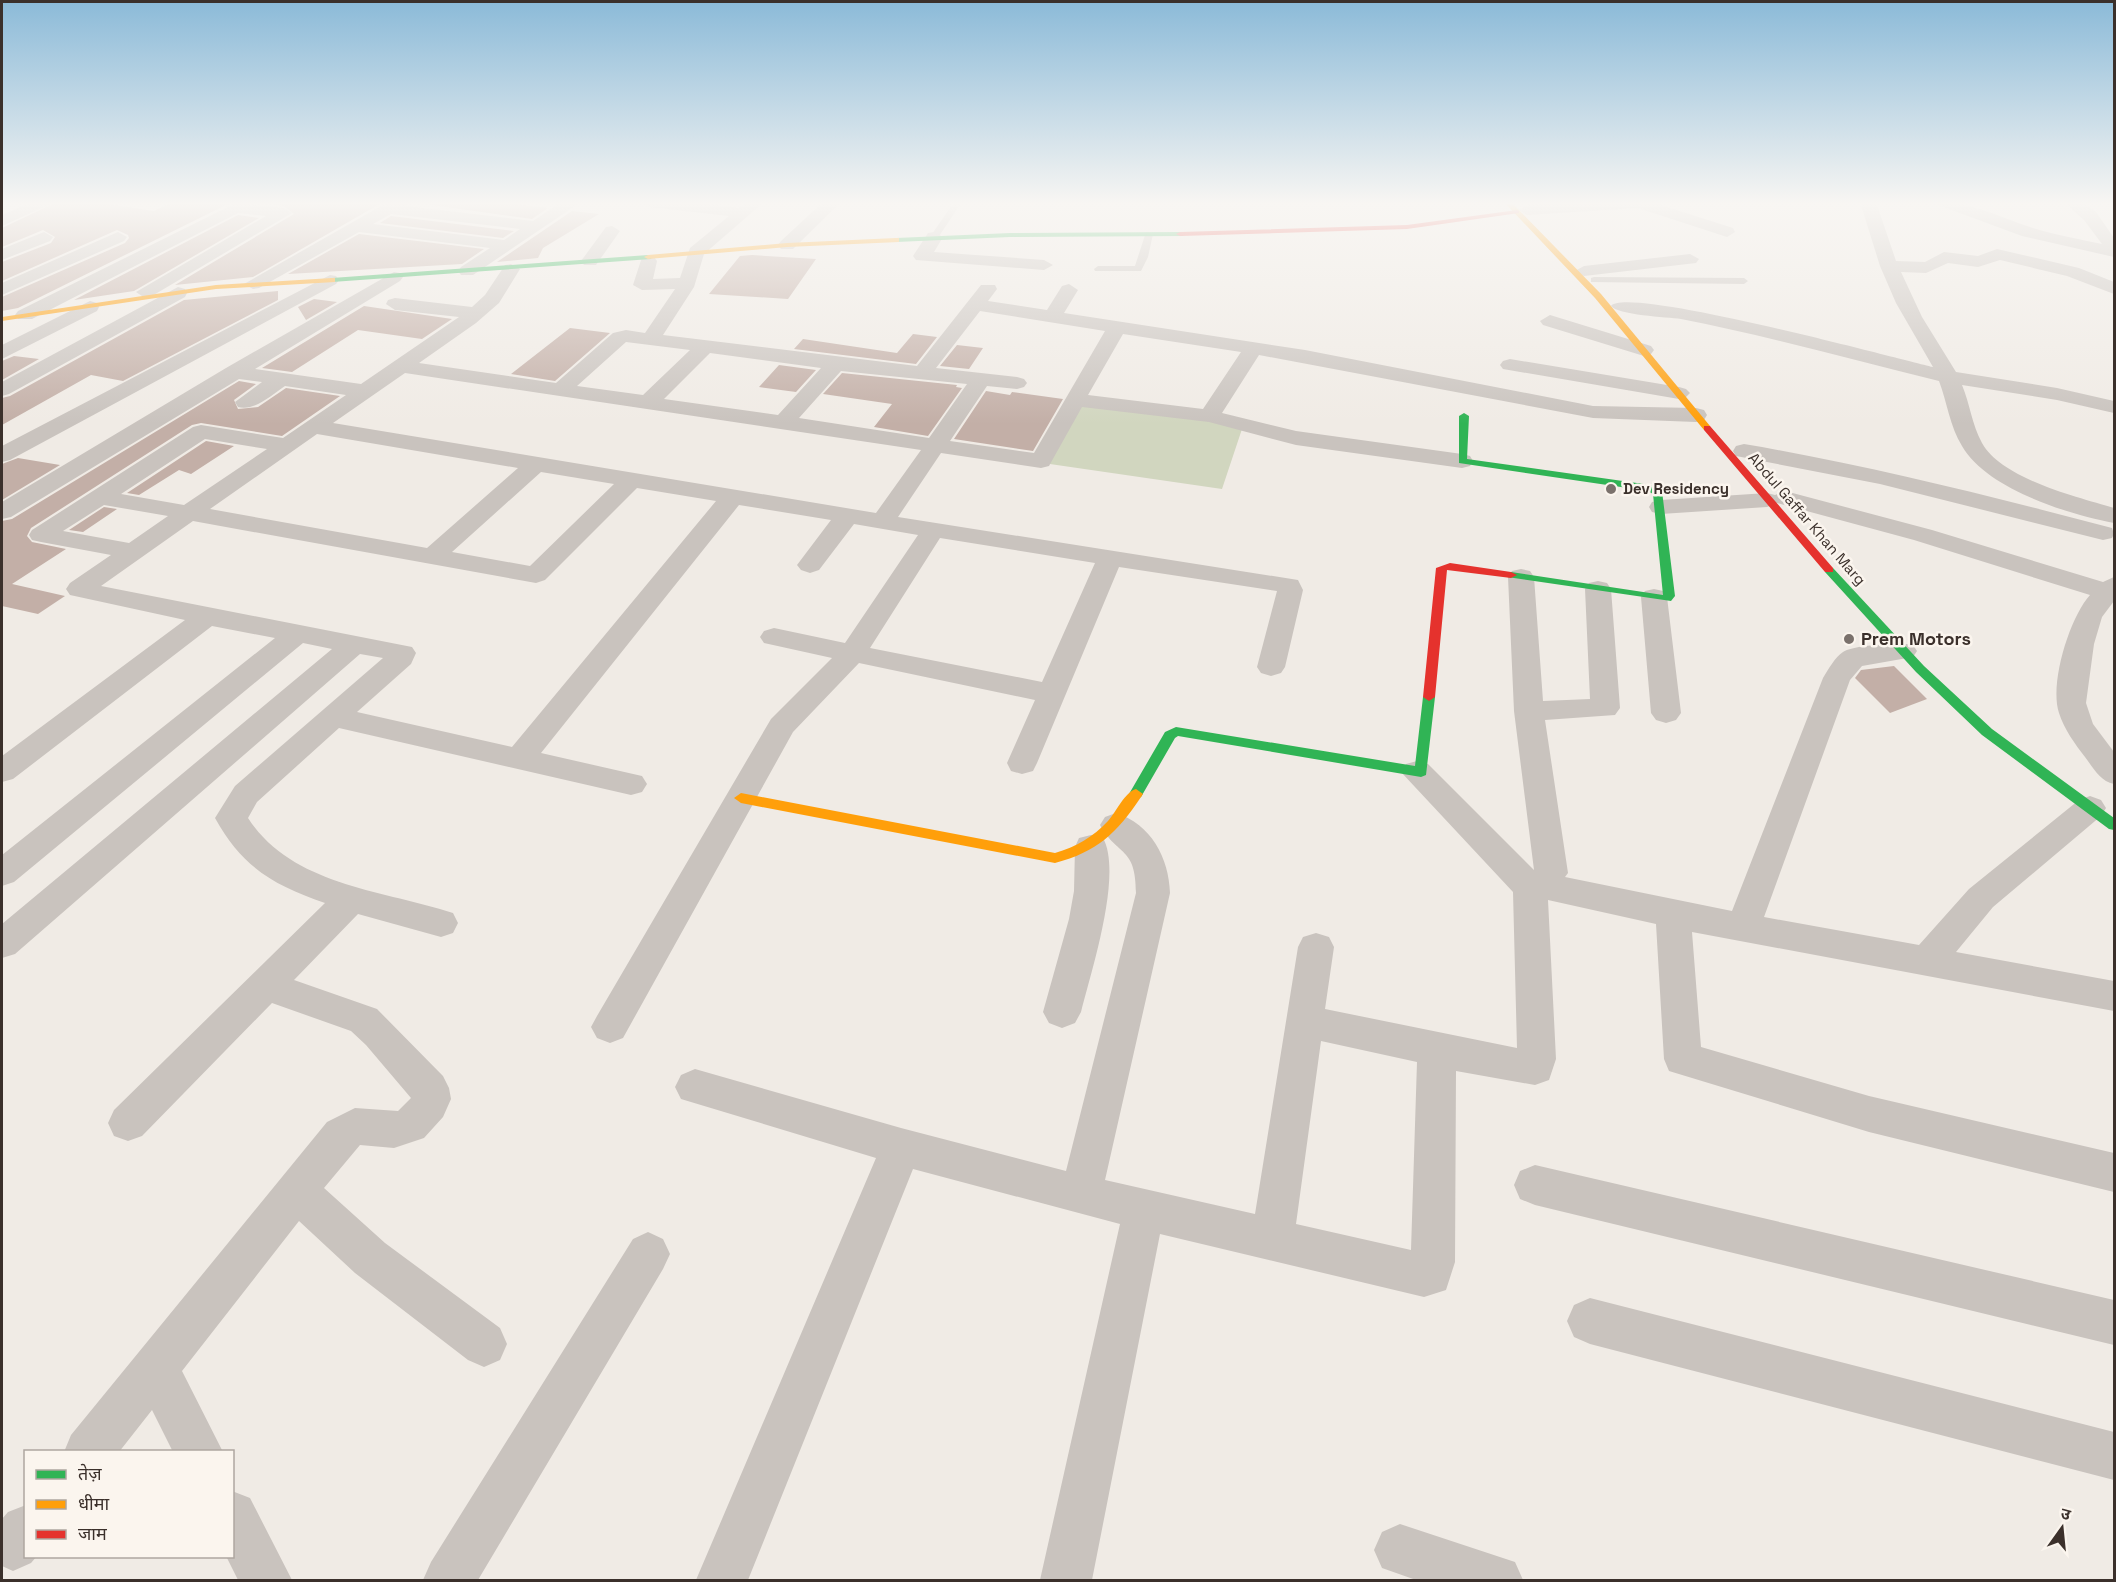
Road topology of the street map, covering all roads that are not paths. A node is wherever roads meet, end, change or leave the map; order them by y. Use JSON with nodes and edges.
{"nodes":[{"id":1,"x":33,"y":276,"type":"edge"},
{"id":2,"x":102,"y":276,"type":"edge"},
{"id":3,"x":174,"y":276,"type":"edge"},
{"id":4,"x":269,"y":276,"type":"edge"},
{"id":5,"x":408,"y":276,"type":"edge"},
{"id":6,"x":507,"y":276,"type":"edge"},
{"id":7,"x":644,"y":276,"type":"edge"},
{"id":8,"x":689,"y":276,"type":"edge"},
{"id":9,"x":997,"y":276,"type":"edge"},
{"id":10,"x":1579,"y":276,"type":"edge"},
{"id":11,"x":1590,"y":276,"type":"edge"},
{"id":12,"x":1610,"y":276,"type":"edge"},
{"id":13,"x":1893,"y":276,"type":"edge"},
{"id":14,"x":2083,"y":276,"type":"edge"},
{"id":15,"x":394,"y":277,"type":"junction"},
{"id":16,"x":330,"y":280,"type":"junction"},
{"id":17,"x":1744,"y":281,"type":"dead end"},
{"id":18,"x":686,"y":283,"type":"junction"},
{"id":19,"x":254,"y":284,"type":"junction"},
{"id":20,"x":2115,"y":288,"type":"edge"},
{"id":21,"x":2,"y":290,"type":"edge"},
{"id":22,"x":1070,"y":290,"type":"dead end"},
{"id":23,"x":178,"y":293,"type":"junction"},
{"id":24,"x":128,"y":302,"type":"junction"},
{"id":25,"x":395,"y":304,"type":"dead end"},
{"id":26,"x":976,"y":305,"type":"junction"},
{"id":27,"x":1620,"y":306,"type":"junction"},
{"id":28,"x":90,"y":307,"type":"junction"},
{"id":29,"x":476,"y":313,"type":"junction"},
{"id":30,"x":25,"y":315,"type":"junction"},
{"id":31,"x":1052,"y":317,"type":"junction"},
{"id":32,"x":2,"y":319,"type":"edge"},
{"id":33,"x":1550,"y":321,"type":"dead end"},
{"id":34,"x":1117,"y":326,"type":"junction"},
{"id":35,"x":651,"y":339,"type":"junction"},
{"id":36,"x":705,"y":347,"type":"junction"},
{"id":37,"x":1254,"y":348,"type":"junction"},
{"id":38,"x":1644,"y":350,"type":"junction"},
{"id":39,"x":2,"y":353,"type":"edge"},
{"id":40,"x":836,"y":364,"type":"junction"},
{"id":41,"x":1510,"y":365,"type":"dead end"},
{"id":42,"x":401,"y":366,"type":"junction"},
{"id":43,"x":233,"y":372,"type":"junction"},
{"id":44,"x":922,"y":373,"type":"junction"},
{"id":45,"x":1948,"y":377,"type":"junction"},
{"id":46,"x":981,"y":379,"type":"junction"},
{"id":47,"x":280,"y":380,"type":"junction"},
{"id":48,"x":1017,"y":383,"type":"dead end"},
{"id":49,"x":561,"y":388,"type":"junction"},
{"id":50,"x":2,"y":390,"type":"edge"},
{"id":51,"x":365,"y":391,"type":"junction"},
{"id":52,"x":1679,"y":393,"type":"junction"},
{"id":53,"x":1075,"y":400,"type":"junction"},
{"id":54,"x":649,"y":401,"type":"junction"},
{"id":55,"x":246,"y":402,"type":"dead end"},
{"id":56,"x":2115,"y":407,"type":"edge"},
{"id":57,"x":1696,"y":415,"type":"junction"},
{"id":58,"x":1209,"y":416,"type":"junction"},
{"id":59,"x":1464,"y":416,"type":"dead end"},
{"id":60,"x":785,"y":421,"type":"junction"},
{"id":61,"x":314,"y":427,"type":"junction"},
{"id":62,"x":937,"y":444,"type":"junction"},
{"id":63,"x":287,"y":445,"type":"junction"},
{"id":64,"x":5,"y":451,"type":"edge"},
{"id":65,"x":1744,"y":451,"type":"junction"},
{"id":66,"x":85,"y":461,"type":"junction"},
{"id":67,"x":1462,"y":461,"type":"junction"},
{"id":68,"x":536,"y":464,"type":"junction"},
{"id":69,"x":632,"y":479,"type":"junction"},
{"id":70,"x":734,"y":495,"type":"junction"},
{"id":71,"x":99,"y":497,"type":"junction"},
{"id":72,"x":1776,"y":499,"type":"junction"},
{"id":73,"x":1661,"y":507,"type":"junction"},
{"id":74,"x":2,"y":512,"type":"edge"},
{"id":75,"x":188,"y":512,"type":"junction"},
{"id":76,"x":848,"y":515,"type":"junction"},
{"id":77,"x":2115,"y":516,"type":"edge"},
{"id":78,"x":883,"y":521,"type":"junction"},
{"id":79,"x":1805,"y":521,"type":"dead end"},
{"id":80,"x":933,"y":530,"type":"junction"},
{"id":81,"x":2115,"y":536,"type":"edge"},
{"id":82,"x":132,"y":551,"type":"junction"},
{"id":83,"x":431,"y":558,"type":"junction"},
{"id":84,"x":1110,"y":558,"type":"junction"},
{"id":85,"x":810,"y":565,"type":"dead end"},
{"id":86,"x":1521,"y":577,"type":"junction"},
{"id":87,"x":1598,"y":589,"type":"junction"},
{"id":88,"x":2112,"y":589,"type":"edge"},
{"id":89,"x":1654,"y":597,"type":"junction"},
{"id":90,"x":207,"y":617,"type":"junction"},
{"id":91,"x":297,"y":634,"type":"junction"},
{"id":92,"x":774,"y":638,"type":"dead end"},
{"id":93,"x":1905,"y":642,"type":"junction"},
{"id":94,"x":356,"y":644,"type":"junction"},
{"id":95,"x":851,"y":655,"type":"junction"},
{"id":96,"x":1271,"y":667,"type":"dead end"},
{"id":97,"x":1052,"y":694,"type":"junction"},
{"id":98,"x":1529,"y":711,"type":"junction"},
{"id":99,"x":1666,"y":713,"type":"dead end"},
{"id":100,"x":333,"y":717,"type":"junction"},
{"id":101,"x":519,"y":759,"type":"junction"},
{"id":102,"x":1022,"y":763,"type":"dead end"},
{"id":103,"x":2,"y":771,"type":"edge"},
{"id":104,"x":1418,"y":772,"type":"junction"},
{"id":105,"x":2115,"y":773,"type":"edge"},
{"id":106,"x":631,"y":784,"type":"dead end"},
{"id":107,"x":741,"y":798,"type":"junction"},
{"id":108,"x":2106,"y":814,"type":"edge"},
{"id":109,"x":1103,"y":836,"type":"junction"},
{"id":110,"x":2,"y":873,"type":"edge"},
{"id":111,"x":1540,"y":880,"type":"junction"},
{"id":112,"x":352,"y":898,"type":"junction"},
{"id":113,"x":1673,"y":914,"type":"junction"},
{"id":114,"x":441,"y":923,"type":"dead end"},
{"id":115,"x":1743,"y":928,"type":"junction"},
{"id":116,"x":2,"y":944,"type":"edge"},
{"id":117,"x":1316,"y":947,"type":"dead end"},
{"id":118,"x":1926,"y":962,"type":"junction"},
{"id":119,"x":266,"y":985,"type":"junction"},
{"id":120,"x":2115,"y":996,"type":"edge"},
{"id":121,"x":1062,"y":1012,"type":"dead end"},
{"id":122,"x":1305,"y":1021,"type":"junction"},
{"id":123,"x":610,"y":1027,"type":"dead end"},
{"id":124,"x":1437,"y":1050,"type":"junction"},
{"id":125,"x":695,"y":1087,"type":"dead end"},
{"id":126,"x":128,"y":1123,"type":"dead end"},
{"id":127,"x":901,"y":1147,"type":"junction"},
{"id":128,"x":2115,"y":1173,"type":"edge"},
{"id":129,"x":1535,"y":1185,"type":"dead end"},
{"id":130,"x":297,"y":1191,"type":"junction"},
{"id":131,"x":1082,"y":1195,"type":"junction"},
{"id":132,"x":1144,"y":1209,"type":"junction"},
{"id":133,"x":1272,"y":1240,"type":"junction"},
{"id":134,"x":648,"y":1254,"type":"dead end"},
{"id":135,"x":1590,"y":1321,"type":"dead end"},
{"id":136,"x":2115,"y":1323,"type":"edge"},
{"id":137,"x":484,"y":1344,"type":"dead end"},
{"id":138,"x":155,"y":1367,"type":"junction"},
{"id":139,"x":90,"y":1450,"type":"edge"},
{"id":140,"x":198,"y":1450,"type":"edge"},
{"id":141,"x":2115,"y":1456,"type":"edge"},
{"id":142,"x":234,"y":1519,"type":"edge"},
{"id":143,"x":1400,"y":1550,"type":"dead end"},
{"id":144,"x":266,"y":1581,"type":"edge"},
{"id":145,"x":449,"y":1581,"type":"edge"},
{"id":146,"x":722,"y":1581,"type":"edge"},
{"id":147,"x":1066,"y":1581,"type":"edge"},
{"id":148,"x":1497,"y":1581,"type":"edge"}],
"edges":[{"from":1,"to":21,"type":"street"},
{"from":2,"to":30,"type":"street"},
{"from":3,"to":24,"type":"street"},
{"from":4,"to":19,"type":"street"},
{"from":5,"to":15,"type":"street"},
{"from":6,"to":29,"type":"street"},
{"from":7,"to":18,"type":"street"},
{"from":8,"to":18,"type":"street"},
{"from":9,"to":26,"type":"street"},
{"from":10,"to":38,"type":"street","name":"Abdul Gaffar Khan Marg"},
{"from":11,"to":27,"type":"street","name":"Abdul Gaffar Khan Marg"},
{"from":12,"to":17,"type":"lane"},
{"from":13,"to":45,"type":"street"},
{"from":14,"to":20,"type":"street"},
{"from":15,"to":16,"type":"street"},
{"from":15,"to":43,"type":"street"},
{"from":16,"to":19,"type":"street"},
{"from":16,"to":64,"type":"street"},
{"from":18,"to":35,"type":"street"},
{"from":19,"to":23,"type":"street"},
{"from":22,"to":31,"type":"street"},
{"from":23,"to":24,"type":"street"},
{"from":23,"to":50,"type":"street"},
{"from":24,"to":28,"type":"street"},
{"from":25,"to":29,"type":"street"},
{"from":26,"to":31,"type":"street"},
{"from":26,"to":44,"type":"street"},
{"from":27,"to":45,"type":"street"},
{"from":27,"to":65,"type":"street","name":"Abdul Gaffar Khan Marg"},
{"from":28,"to":30,"type":"street"},
{"from":28,"to":39,"type":"street"},
{"from":29,"to":42,"type":"street"},
{"from":30,"to":32,"type":"street"},
{"from":31,"to":34,"type":"street"},
{"from":33,"to":38,"type":"street"},
{"from":34,"to":37,"type":"street"},
{"from":34,"to":53,"type":"street"},
{"from":35,"to":36,"type":"street"},
{"from":35,"to":49,"type":"street"},
{"from":36,"to":40,"type":"street"},
{"from":36,"to":54,"type":"street"},
{"from":37,"to":57,"type":"street"},
{"from":37,"to":58,"type":"street"},
{"from":38,"to":52,"type":"street","name":"Abdul Gaffar Khan Marg"},
{"from":40,"to":44,"type":"street"},
{"from":40,"to":60,"type":"street"},
{"from":41,"to":52,"type":"street"},
{"from":42,"to":49,"type":"street"},
{"from":42,"to":51,"type":"street"},
{"from":43,"to":47,"type":"street"},
{"from":43,"to":66,"type":"street"},
{"from":44,"to":46,"type":"street"},
{"from":45,"to":56,"type":"street"},
{"from":45,"to":77,"type":"street"},
{"from":46,"to":48,"type":"street"},
{"from":46,"to":62,"type":"street"},
{"from":47,"to":51,"type":"street"},
{"from":47,"to":55,"type":"street"},
{"from":49,"to":54,"type":"street"},
{"from":51,"to":61,"type":"street"},
{"from":52,"to":57,"type":"street","name":"Abdul Gaffar Khan Marg"},
{"from":53,"to":58,"type":"street"},
{"from":53,"to":62,"type":"street"},
{"from":54,"to":60,"type":"street"},
{"from":57,"to":72,"type":"street","name":"Abdul Gaffar Khan Marg"},
{"from":58,"to":67,"type":"street"},
{"from":59,"to":67,"type":"street"},
{"from":60,"to":62,"type":"street"},
{"from":61,"to":63,"type":"street"},
{"from":61,"to":68,"type":"street"},
{"from":62,"to":78,"type":"street"},
{"from":63,"to":71,"type":"street"},
{"from":63,"to":75,"type":"street"},
{"from":64,"to":66,"type":"street"},
{"from":65,"to":72,"type":"street","name":"Abdul Gaffar Khan Marg"},
{"from":65,"to":81,"type":"street"},
{"from":66,"to":74,"type":"street"},
{"from":67,"to":73,"type":"street"},
{"from":68,"to":69,"type":"street"},
{"from":68,"to":83,"type":"street"},
{"from":69,"to":70,"type":"street"},
{"from":69,"to":83,"type":"street"},
{"from":70,"to":76,"type":"street"},
{"from":70,"to":101,"type":"street"},
{"from":71,"to":75,"type":"street"},
{"from":71,"to":82,"type":"street"},
{"from":72,"to":73,"type":"street"},
{"from":72,"to":79,"type":"street","name":"Abdul Gaffar Khan Marg"},
{"from":72,"to":88,"type":"street"},
{"from":72,"to":93,"type":"street","name":"Abdul Gaffar Khan Marg"},
{"from":73,"to":89,"type":"street"},
{"from":75,"to":82,"type":"street"},
{"from":75,"to":83,"type":"street"},
{"from":76,"to":78,"type":"street"},
{"from":76,"to":85,"type":"street"},
{"from":78,"to":80,"type":"street"},
{"from":80,"to":84,"type":"street"},
{"from":80,"to":95,"type":"street"},
{"from":82,"to":90,"type":"street"},
{"from":84,"to":96,"type":"street"},
{"from":84,"to":97,"type":"street"},
{"from":86,"to":87,"type":"street"},
{"from":86,"to":98,"type":"street"},
{"from":86,"to":104,"type":"street"},
{"from":87,"to":89,"type":"street"},
{"from":87,"to":98,"type":"street"},
{"from":88,"to":105,"type":"street"},
{"from":89,"to":99,"type":"street"},
{"from":90,"to":91,"type":"street"},
{"from":90,"to":103,"type":"street"},
{"from":91,"to":94,"type":"street"},
{"from":91,"to":110,"type":"street"},
{"from":92,"to":95,"type":"street"},
{"from":93,"to":108,"type":"street","name":"Abdul Gaffar Khan Marg"},
{"from":93,"to":108,"type":"street","name":"Abdul Gaffar Khan Marg"},
{"from":93,"to":115,"type":"street"},
{"from":94,"to":100,"type":"street"},
{"from":94,"to":116,"type":"street"},
{"from":95,"to":97,"type":"street"},
{"from":95,"to":107,"type":"street"},
{"from":97,"to":102,"type":"street"},
{"from":98,"to":111,"type":"street"},
{"from":100,"to":101,"type":"street"},
{"from":100,"to":112,"type":"street"},
{"from":101,"to":106,"type":"street"},
{"from":104,"to":109,"type":"street"},
{"from":104,"to":111,"type":"street"},
{"from":107,"to":109,"type":"street"},
{"from":107,"to":123,"type":"street"},
{"from":108,"to":118,"type":"street"},
{"from":109,"to":121,"type":"street"},
{"from":109,"to":131,"type":"street"},
{"from":111,"to":113,"type":"street"},
{"from":111,"to":124,"type":"street"},
{"from":112,"to":114,"type":"street"},
{"from":112,"to":119,"type":"street"},
{"from":113,"to":115,"type":"street"},
{"from":113,"to":128,"type":"street"},
{"from":115,"to":118,"type":"street"},
{"from":117,"to":122,"type":"street"},
{"from":118,"to":120,"type":"street"},
{"from":119,"to":126,"type":"street"},
{"from":119,"to":130,"type":"street"},
{"from":122,"to":124,"type":"street"},
{"from":122,"to":133,"type":"street"},
{"from":124,"to":133,"type":"street"},
{"from":125,"to":127,"type":"street"},
{"from":127,"to":131,"type":"street"},
{"from":127,"to":146,"type":"street"},
{"from":129,"to":136,"type":"street"},
{"from":130,"to":137,"type":"street"},
{"from":130,"to":138,"type":"street"},
{"from":131,"to":132,"type":"street"},
{"from":132,"to":133,"type":"street"},
{"from":132,"to":147,"type":"street"},
{"from":134,"to":145,"type":"street"},
{"from":135,"to":141,"type":"street"},
{"from":138,"to":139,"type":"street"},
{"from":138,"to":140,"type":"street"},
{"from":142,"to":144,"type":"street"},
{"from":143,"to":148,"type":"street"}]}
